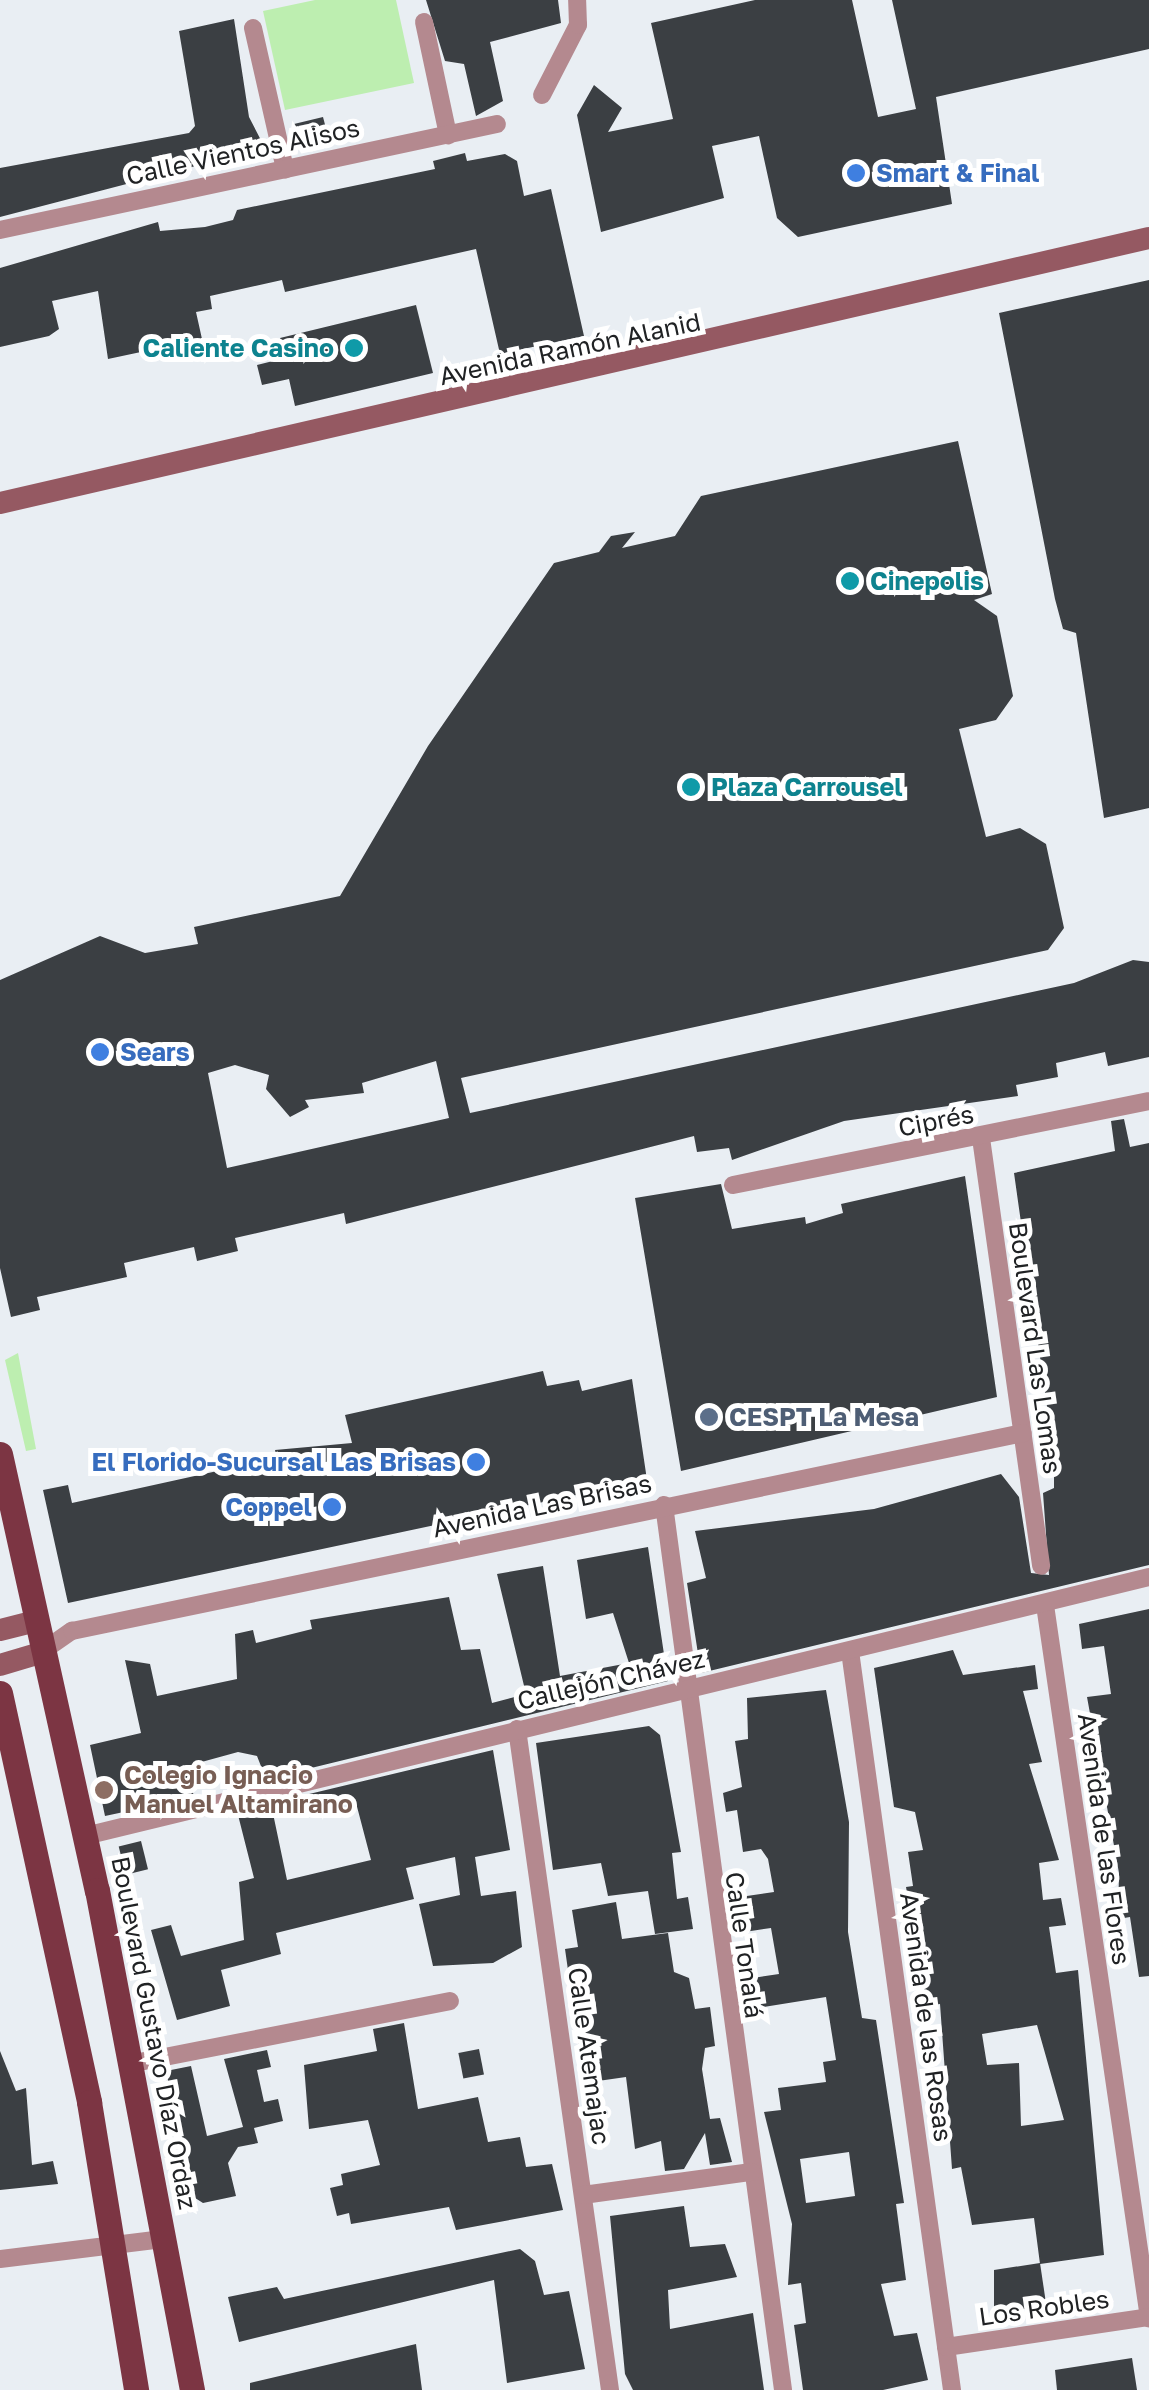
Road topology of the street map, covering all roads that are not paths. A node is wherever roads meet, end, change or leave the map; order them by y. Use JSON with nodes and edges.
{"nodes":[{"id":1,"x":577,"y":0,"type":"edge"},
{"id":2,"x":424,"y":22,"type":"dead end"},
{"id":3,"x":253,"y":28,"type":"dead end"},
{"id":4,"x":542,"y":95,"type":"dead end"},
{"id":5,"x":496,"y":124,"type":"dead end"},
{"id":6,"x":448,"y":135,"type":"junction"},
{"id":7,"x":286,"y":169,"type":"junction"},
{"id":8,"x":0,"y":230,"type":"edge"},
{"id":9,"x":1149,"y":238,"type":"edge"},
{"id":10,"x":0,"y":503,"type":"edge"},
{"id":11,"x":1149,"y":1102,"type":"edge"},
{"id":12,"x":981,"y":1138,"type":"junction"},
{"id":13,"x":732,"y":1185,"type":"dead end"},
{"id":14,"x":1023,"y":1432,"type":"junction"},
{"id":15,"x":0,"y":1454,"type":"edge"},
{"id":16,"x":664,"y":1505,"type":"junction"},
{"id":17,"x":1041,"y":1566,"type":"dead end"},
{"id":18,"x":1149,"y":1576,"type":"edge"},
{"id":19,"x":1045,"y":1605,"type":"junction"},
{"id":20,"x":33,"y":1622,"type":"junction"},
{"id":21,"x":0,"y":1630,"type":"edge"},
{"id":22,"x":72,"y":1632,"type":"junction"},
{"id":23,"x":850,"y":1652,"type":"junction"},
{"id":24,"x":40,"y":1653,"type":"junction"},
{"id":25,"x":0,"y":1666,"type":"edge"},
{"id":26,"x":682,"y":1688,"type":"junction"},
{"id":27,"x":0,"y":1693,"type":"edge"},
{"id":28,"x":516,"y":1728,"type":"junction"},
{"id":29,"x":84,"y":1836,"type":"junction"},
{"id":30,"x":450,"y":2001,"type":"dead end"},
{"id":31,"x":129,"y":2064,"type":"junction"},
{"id":32,"x":751,"y":2172,"type":"junction"},
{"id":33,"x":584,"y":2195,"type":"junction"},
{"id":34,"x":163,"y":2239,"type":"junction"},
{"id":35,"x":114,"y":2246,"type":"junction"},
{"id":36,"x":0,"y":2259,"type":"edge"},
{"id":37,"x":1149,"y":2318,"type":"edge"},
{"id":38,"x":946,"y":2348,"type":"junction"},
{"id":39,"x":136,"y":2390,"type":"edge"},
{"id":40,"x":192,"y":2390,"type":"edge"},
{"id":41,"x":610,"y":2390,"type":"edge"},
{"id":42,"x":783,"y":2390,"type":"edge"},
{"id":43,"x":952,"y":2390,"type":"edge"}],
"edges":[{"from":1,"to":4,"type":"street"},
{"from":2,"to":6,"type":"street"},
{"from":3,"to":7,"type":"street"},
{"from":5,"to":6,"type":"street","name":"Calle Vientos Alisos"},
{"from":6,"to":7,"type":"street","name":"Calle Vientos Alisos"},
{"from":7,"to":8,"type":"street","name":"Calle Vientos Alisos"},
{"from":9,"to":10,"type":"street","name":"Avenida Ramón Alanid"},
{"from":11,"to":12,"type":"street","name":"Ciprés"},
{"from":12,"to":13,"type":"street","name":"Ciprés"},
{"from":12,"to":14,"type":"street","name":"Boulevard Las Lomas"},
{"from":14,"to":16,"type":"street","name":"Avenida Las Brisas"},
{"from":14,"to":17,"type":"street","name":"Boulevard Las Lomas"},
{"from":15,"to":20,"type":"main road","name":"Boulevard Gustavo Díaz Ordaz"},
{"from":16,"to":22,"type":"street","name":"Avenida Las Brisas"},
{"from":16,"to":26,"type":"street","name":"Calle Tonalá"},
{"from":18,"to":19,"type":"street","name":"Callejón Chávez"},
{"from":19,"to":23,"type":"street","name":"Callejón Chávez"},
{"from":19,"to":37,"type":"street","name":"Avenida de las Flores"},
{"from":20,"to":21,"type":"street"},
{"from":20,"to":22,"type":"street","name":"Avenida Las Brisas"},
{"from":20,"to":24,"type":"main road","name":"Boulevard Gustavo Díaz Ordaz"},
{"from":22,"to":24,"type":"street","name":"Avenida Las Brisas"},
{"from":23,"to":26,"type":"street","name":"Callejón Chávez"},
{"from":23,"to":38,"type":"street","name":"Avenida de las Rosas"},
{"from":24,"to":25,"type":"street"},
{"from":24,"to":29,"type":"main road","name":"Boulevard Gustavo Díaz Ordaz"},
{"from":26,"to":28,"type":"street","name":"Callejón Chávez"},
{"from":26,"to":32,"type":"street","name":"Calle Tonalá"},
{"from":27,"to":35,"type":"main road"},
{"from":28,"to":29,"type":"street","name":"Callejón Chávez"},
{"from":28,"to":33,"type":"street","name":"Calle Atemajac"},
{"from":29,"to":31,"type":"main road","name":"Boulevard Gustavo Díaz Ordaz"},
{"from":30,"to":31,"type":"street"},
{"from":31,"to":34,"type":"main road","name":"Boulevard Gustavo Díaz Ordaz"},
{"from":32,"to":33,"type":"street"},
{"from":32,"to":42,"type":"street","name":"Calle Tonalá"},
{"from":33,"to":41,"type":"street","name":"Calle Atemajac"},
{"from":34,"to":35,"type":"street"},
{"from":34,"to":40,"type":"main road","name":"Boulevard Gustavo Díaz Ordaz"},
{"from":35,"to":36,"type":"street"},
{"from":35,"to":39,"type":"main road"},
{"from":37,"to":38,"type":"street","name":"Los Robles"},
{"from":38,"to":43,"type":"street","name":"Avenida de las Rosas"}]}
